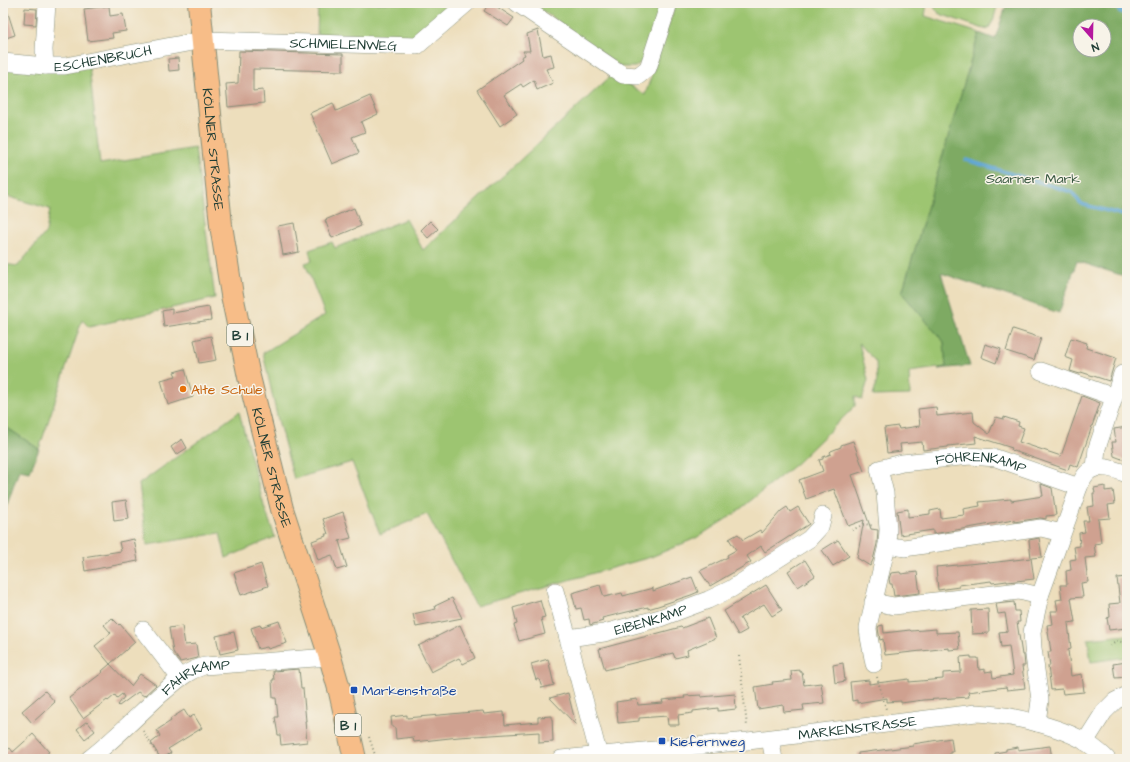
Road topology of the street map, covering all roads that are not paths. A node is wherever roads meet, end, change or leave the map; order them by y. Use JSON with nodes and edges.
{"nodes":[{"id":1,"x":47,"y":3,"type":"edge"},
{"id":2,"x":199,"y":3,"type":"edge"},
{"id":3,"x":467,"y":3,"type":"edge"},
{"id":4,"x":517,"y":3,"type":"edge"},
{"id":5,"x":669,"y":3,"type":"edge"},
{"id":6,"x":203,"y":40,"type":"junction"},
{"id":7,"x":3,"y":62,"type":"edge"},
{"id":8,"x":45,"y":66,"type":"junction"},
{"id":9,"x":1041,"y":371,"type":"dead end"},
{"id":10,"x":1122,"y":374,"type":"dead end"},
{"id":11,"x":1114,"y":397,"type":"junction"},
{"id":12,"x":1095,"y":468,"type":"junction"},
{"id":13,"x":1127,"y":474,"type":"edge"},
{"id":14,"x":1079,"y":487,"type":"junction"},
{"id":15,"x":823,"y":516,"type":"dead end"},
{"id":16,"x":1062,"y":533,"type":"junction"},
{"id":17,"x":886,"y":546,"type":"junction"},
{"id":18,"x":555,"y":592,"type":"dead end"},
{"id":19,"x":1040,"y":596,"type":"junction"},
{"id":20,"x":873,"y":602,"type":"junction"},
{"id":21,"x":143,"y":630,"type":"dead end"},
{"id":22,"x":568,"y":638,"type":"junction"},
{"id":23,"x":330,"y":657,"type":"junction"},
{"id":24,"x":874,"y":664,"type":"road end"},
{"id":25,"x":180,"y":678,"type":"junction"},
{"id":26,"x":1127,"y":695,"type":"edge"},
{"id":27,"x":1037,"y":723,"type":"junction"},
{"id":28,"x":770,"y":739,"type":"junction"},
{"id":29,"x":1085,"y":742,"type":"junction"},
{"id":30,"x":599,"y":756,"type":"junction"},
{"id":31,"x":89,"y":759,"type":"edge"},
{"id":32,"x":355,"y":759,"type":"edge"},
{"id":33,"x":561,"y":759,"type":"edge"},
{"id":34,"x":774,"y":759,"type":"edge"},
{"id":35,"x":1107,"y":759,"type":"edge"}],
"edges":[{"from":1,"to":8,"type":"street"},
{"from":2,"to":6,"type":"main road","name":"KÖLNER STRASSE","number":"B 1"},
{"from":3,"to":6,"type":"street","name":"SCHMIELENWEG"},
{"from":4,"to":5,"type":"street"},
{"from":6,"to":8,"type":"street","name":"ESCHENBRUCH"},
{"from":6,"to":23,"type":"main road","name":"KÖLNER STRASSE","number":"B 1"},
{"from":7,"to":8,"type":"street","name":"ESCHENBRUCH"},
{"from":9,"to":11,"type":"street"},
{"from":10,"to":11,"type":"street"},
{"from":11,"to":12,"type":"street"},
{"from":12,"to":13,"type":"street"},
{"from":12,"to":14,"type":"street"},
{"from":14,"to":16,"type":"street"},
{"from":14,"to":17,"type":"street","name":"FÖHRENKAMP"},
{"from":15,"to":22,"type":"street","name":"EIBENKAMP"},
{"from":16,"to":17,"type":"street"},
{"from":16,"to":19,"type":"street"},
{"from":17,"to":20,"type":"street"},
{"from":18,"to":22,"type":"street"},
{"from":19,"to":20,"type":"street"},
{"from":19,"to":27,"type":"street"},
{"from":20,"to":24,"type":"street"},
{"from":21,"to":25,"type":"street"},
{"from":22,"to":30,"type":"street"},
{"from":23,"to":25,"type":"street","name":"FAHRKAMP"},
{"from":23,"to":32,"type":"main road","name":"KÖLNER STRASSE","number":"B 1"},
{"from":25,"to":31,"type":"street","name":"FAHRKAMP"},
{"from":26,"to":29,"type":"street"},
{"from":27,"to":28,"type":"street","name":"MARKENSTRASSE"},
{"from":27,"to":29,"type":"street","name":"MARKENSTRASSE"},
{"from":28,"to":30,"type":"street","name":"MARKENSTRASSE"},
{"from":28,"to":34,"type":"street"},
{"from":29,"to":35,"type":"street","name":"MARKENSTRASSE"},
{"from":30,"to":33,"type":"street","name":"MARKENSTRASSE"}]}
